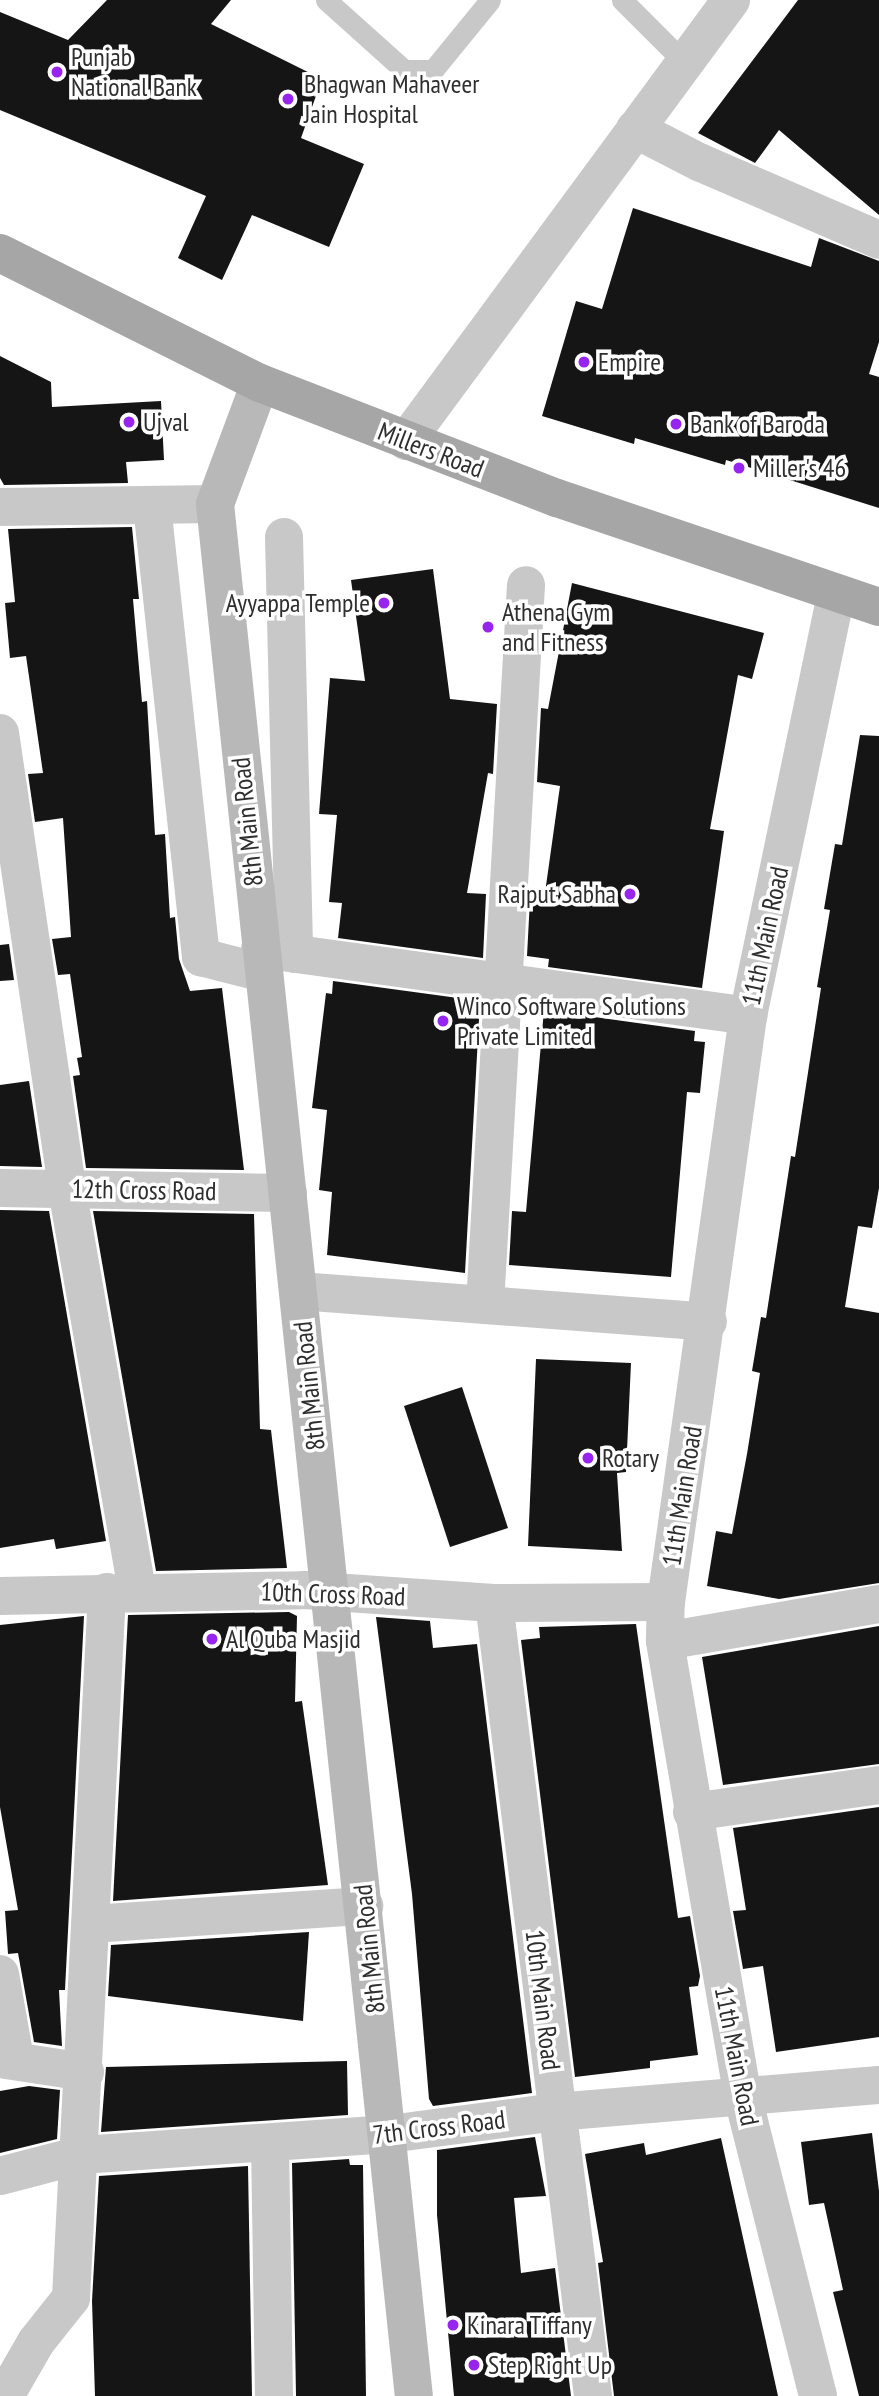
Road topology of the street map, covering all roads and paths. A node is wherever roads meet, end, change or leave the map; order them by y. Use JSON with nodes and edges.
{"nodes":[{"id":1,"x":326,"y":0,"type":"edge"},
{"id":2,"x":490,"y":0,"type":"edge"},
{"id":3,"x":622,"y":0,"type":"edge"},
{"id":4,"x":731,"y":0,"type":"edge"},
{"id":5,"x":685,"y":63,"type":"junction"},
{"id":6,"x":635,"y":129,"type":"junction"},
{"id":7,"x":879,"y":240,"type":"edge"},
{"id":8,"x":0,"y":253,"type":"edge"},
{"id":9,"x":260,"y":383,"type":"junction"},
{"id":10,"x":406,"y":441,"type":"junction"},
{"id":11,"x":215,"y":504,"type":"junction"},
{"id":12,"x":0,"y":507,"type":"edge"},
{"id":13,"x":154,"y":523,"type":"dead end"},
{"id":14,"x":284,"y":537,"type":"dead end"},
{"id":15,"x":526,"y":586,"type":"dead end"},
{"id":16,"x":836,"y":593,"type":"junction"},
{"id":17,"x":879,"y":607,"type":"edge"},
{"id":18,"x":0,"y":733,"type":"edge"},
{"id":19,"x":272,"y":959,"type":"junction"},
{"id":20,"x":505,"y":982,"type":"junction"},
{"id":21,"x":748,"y":1016,"type":"junction"},
{"id":22,"x":0,"y":1188,"type":"edge"},
{"id":23,"x":67,"y":1189,"type":"junction"},
{"id":24,"x":288,"y":1193,"type":"junction"},
{"id":25,"x":299,"y":1291,"type":"junction"},
{"id":26,"x":485,"y":1305,"type":"junction"},
{"id":27,"x":708,"y":1322,"type":"junction"},
{"id":28,"x":330,"y":1590,"type":"junction"},
{"id":29,"x":122,"y":1592,"type":"junction"},
{"id":30,"x":0,"y":1596,"type":"edge"},
{"id":31,"x":666,"y":1602,"type":"junction"},
{"id":32,"x":494,"y":1603,"type":"junction"},
{"id":33,"x":879,"y":1604,"type":"edge"},
{"id":34,"x":665,"y":1641,"type":"junction"},
{"id":35,"x":879,"y":1785,"type":"edge"},
{"id":36,"x":692,"y":1812,"type":"junction"},
{"id":37,"x":364,"y":1906,"type":"junction"},
{"id":38,"x":91,"y":1924,"type":"junction"},
{"id":39,"x":0,"y":1974,"type":"edge"},
{"id":40,"x":8,"y":2059,"type":"edge"},
{"id":41,"x":85,"y":2072,"type":"junction"},
{"id":42,"x":879,"y":2085,"type":"edge"},
{"id":43,"x":743,"y":2098,"type":"junction"},
{"id":44,"x":556,"y":2112,"type":"junction"},
{"id":45,"x":389,"y":2134,"type":"junction"},
{"id":46,"x":271,"y":2143,"type":"junction"},
{"id":47,"x":80,"y":2155,"type":"junction"},
{"id":48,"x":0,"y":2176,"type":"edge"},
{"id":49,"x":18,"y":2342,"type":"edge"},
{"id":50,"x":5,"y":2396,"type":"edge"},
{"id":51,"x":274,"y":2396,"type":"edge"},
{"id":52,"x":414,"y":2396,"type":"edge"},
{"id":53,"x":593,"y":2396,"type":"edge"},
{"id":54,"x":818,"y":2396,"type":"edge"}],
"edges":[{"from":1,"to":2,"type":"lane"},
{"from":3,"to":5,"type":"lane"},
{"from":4,"to":5,"type":"street"},
{"from":5,"to":6,"type":"street"},
{"from":6,"to":7,"type":"street"},
{"from":6,"to":10,"type":"street"},
{"from":8,"to":9,"type":"main road","name":"Millers Road"},
{"from":9,"to":10,"type":"main road","name":"Millers Road"},
{"from":9,"to":11,"type":"street","name":"8th Main Road"},
{"from":10,"to":16,"type":"main road","name":"Millers Road"},
{"from":11,"to":12,"type":"street"},
{"from":11,"to":19,"type":"street","name":"8th Main Road"},
{"from":13,"to":19,"type":"street"},
{"from":14,"to":19,"type":"street"},
{"from":15,"to":20,"type":"street"},
{"from":16,"to":17,"type":"main road","name":"Millers Road"},
{"from":16,"to":21,"type":"street","name":"11th Main Road"},
{"from":18,"to":23,"type":"street"},
{"from":19,"to":20,"type":"street"},
{"from":19,"to":24,"type":"street","name":"8th Main Road"},
{"from":20,"to":21,"type":"street"},
{"from":20,"to":26,"type":"street"},
{"from":21,"to":27,"type":"street","name":"11th Main Road"},
{"from":22,"to":23,"type":"street","name":"12th Cross Road"},
{"from":23,"to":24,"type":"street","name":"12th Cross Road"},
{"from":23,"to":29,"type":"street"},
{"from":24,"to":25,"type":"street","name":"8th Main Road"},
{"from":25,"to":26,"type":"street"},
{"from":25,"to":28,"type":"street","name":"8th Main Road"},
{"from":26,"to":27,"type":"street"},
{"from":27,"to":31,"type":"street","name":"11th Main Road"},
{"from":28,"to":29,"type":"street","name":"10th Cross Road"},
{"from":28,"to":32,"type":"street","name":"10th Cross Road"},
{"from":28,"to":37,"type":"street","name":"8th Main Road"},
{"from":29,"to":30,"type":"street","name":"10th Cross Road"},
{"from":29,"to":38,"type":"street"},
{"from":31,"to":32,"type":"street","name":"10th Cross Road"},
{"from":31,"to":34,"type":"street","name":"11th Main Road"},
{"from":32,"to":44,"type":"street","name":"10th Main Road"},
{"from":33,"to":34,"type":"street"},
{"from":34,"to":36,"type":"street","name":"11th Main Road"},
{"from":35,"to":36,"type":"street"},
{"from":36,"to":43,"type":"street","name":"11th Main Road"},
{"from":37,"to":38,"type":"street"},
{"from":37,"to":45,"type":"street","name":"8th Main Road"},
{"from":38,"to":41,"type":"street"},
{"from":39,"to":40,"type":"street"},
{"from":40,"to":41,"type":"street"},
{"from":41,"to":47,"type":"street"},
{"from":42,"to":43,"type":"street","name":"7th Cross Road"},
{"from":43,"to":44,"type":"street","name":"7th Cross Road"},
{"from":43,"to":54,"type":"street","name":"11th Main Road"},
{"from":44,"to":45,"type":"street","name":"7th Cross Road"},
{"from":44,"to":53,"type":"street","name":"10th Main Road"},
{"from":45,"to":46,"type":"street","name":"7th Cross Road"},
{"from":45,"to":52,"type":"street","name":"8th Main Road"},
{"from":46,"to":47,"type":"street","name":"7th Cross Road"},
{"from":46,"to":51,"type":"street"},
{"from":47,"to":48,"type":"street","name":"7th Cross Road"},
{"from":47,"to":49,"type":"street"},
{"from":49,"to":50,"type":"street"}]}
